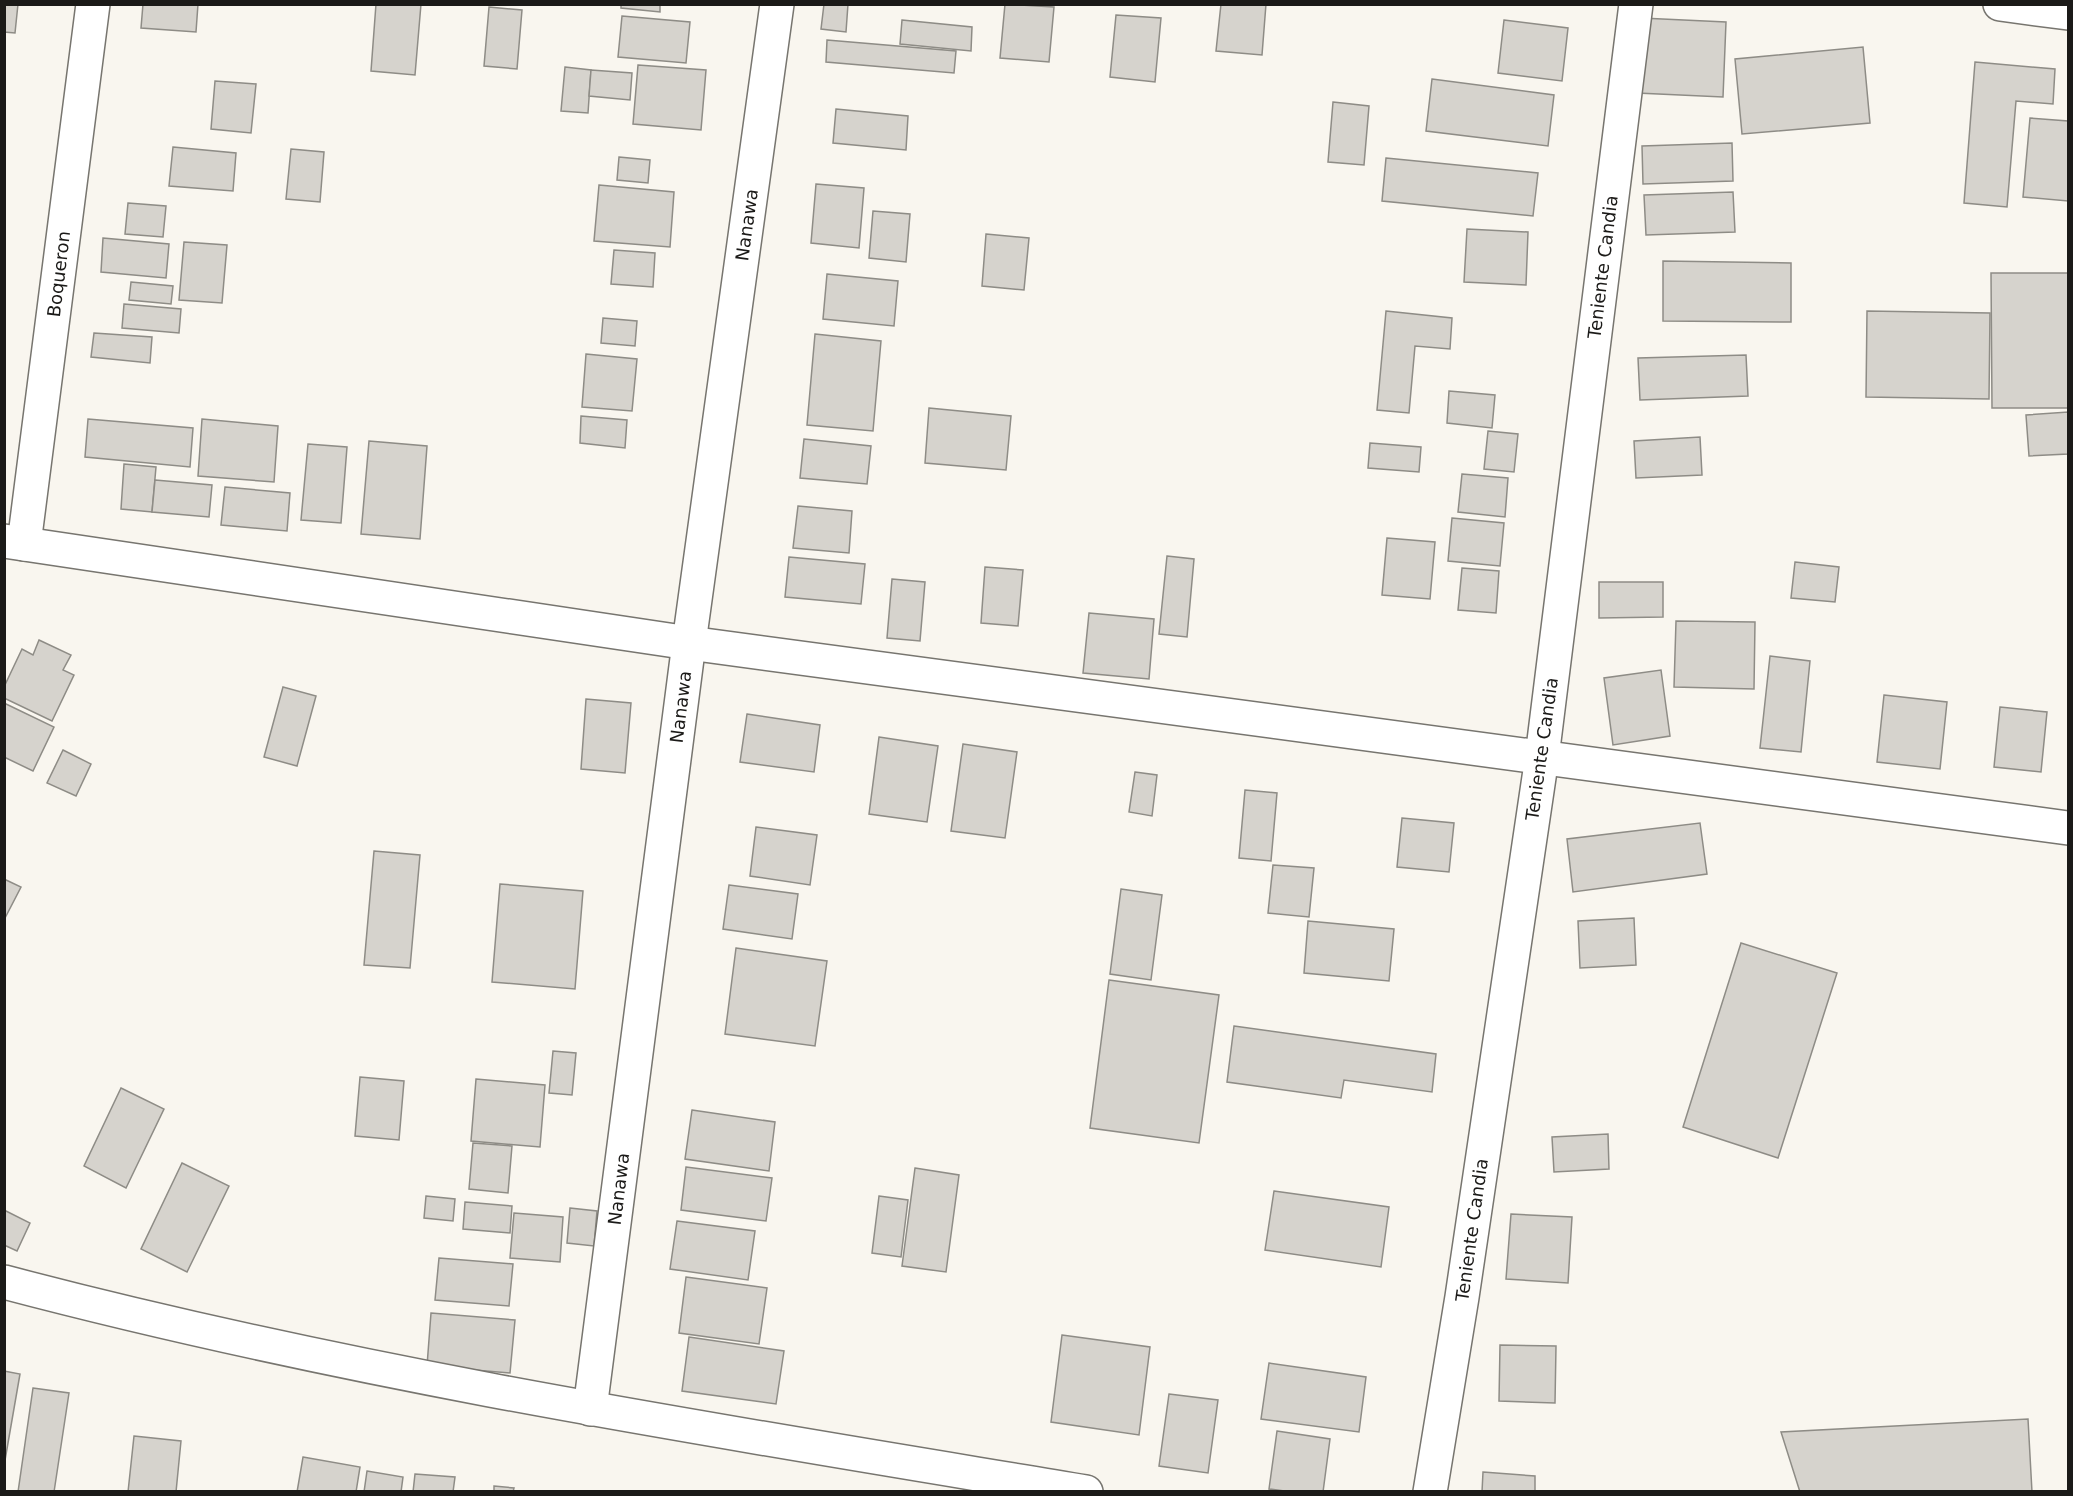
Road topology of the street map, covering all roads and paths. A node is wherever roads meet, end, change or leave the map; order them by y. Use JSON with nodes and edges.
{"nodes":[{"id":1,"x":93,"y":4,"type":"edge"},
{"id":2,"x":777,"y":4,"type":"edge"},
{"id":3,"x":1636,"y":4,"type":"edge"},
{"id":4,"x":2000,"y":4,"type":"edge"},
{"id":5,"x":2068,"y":13,"type":"edge"},
{"id":6,"x":14,"y":543,"type":"edge"},
{"id":7,"x":689,"y":644,"type":"junction"},
{"id":8,"x":1542,"y":757,"type":"junction"},
{"id":9,"x":2068,"y":828,"type":"edge"},
{"id":10,"x":4,"y":1282,"type":"edge"},
{"id":11,"x":590,"y":1410,"type":"junction"},
{"id":12,"x":1086,"y":1491,"type":"edge"},
{"id":13,"x":1430,"y":1491,"type":"edge"}],
"edges":[{"from":1,"to":6,"type":"street","name":"Boqueron"},
{"from":2,"to":7,"type":"street","name":"Nanawa"},
{"from":3,"to":8,"type":"street","name":"Teniente Candia"},
{"from":4,"to":5,"type":"street"},
{"from":6,"to":7,"type":"street"},
{"from":7,"to":8,"type":"street"},
{"from":7,"to":11,"type":"street","name":"Nanawa"},
{"from":8,"to":9,"type":"street"},
{"from":8,"to":13,"type":"street","name":"Teniente Candia"},
{"from":10,"to":11,"type":"street"},
{"from":11,"to":12,"type":"street"}]}
